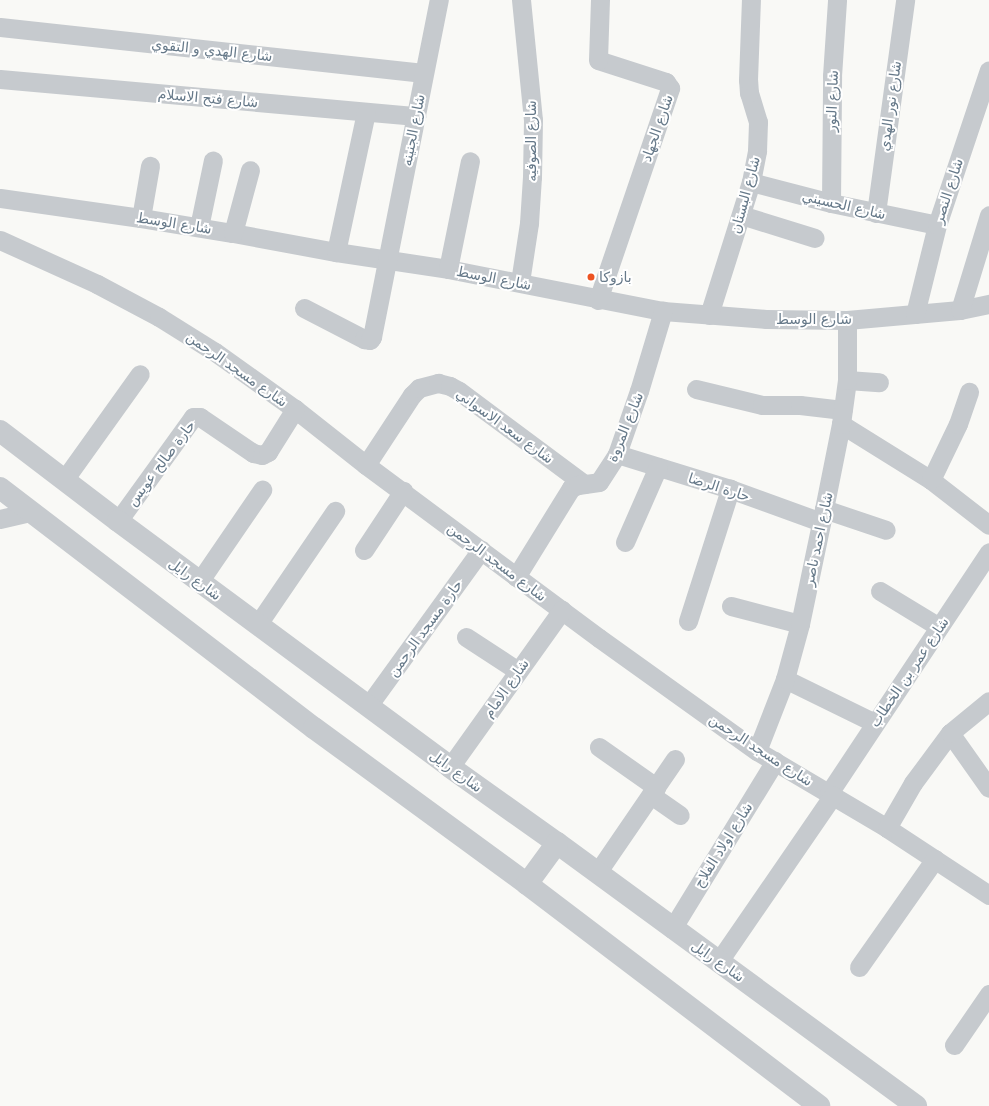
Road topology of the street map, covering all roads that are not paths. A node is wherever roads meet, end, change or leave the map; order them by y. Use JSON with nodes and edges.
{"nodes":[{"id":1,"x":439,"y":0,"type":"edge"},
{"id":2,"x":521,"y":0,"type":"edge"},
{"id":3,"x":600,"y":0,"type":"edge"},
{"id":4,"x":751,"y":0,"type":"edge"},
{"id":5,"x":837,"y":0,"type":"edge"},
{"id":6,"x":904,"y":0,"type":"edge"},
{"id":7,"x":0,"y":27,"type":"edge"},
{"id":8,"x":989,"y":70,"type":"edge"},
{"id":9,"x":424,"y":73,"type":"junction"},
{"id":10,"x":0,"y":79,"type":"edge"},
{"id":11,"x":366,"y":112,"type":"junction"},
{"id":12,"x":416,"y":116,"type":"junction"},
{"id":13,"x":213,"y":160,"type":"dead end"},
{"id":14,"x":470,"y":161,"type":"dead end"},
{"id":15,"x":150,"y":166,"type":"dead end"},
{"id":16,"x":250,"y":170,"type":"dead end"},
{"id":17,"x":751,"y":182,"type":"junction"},
{"id":18,"x":0,"y":198,"type":"edge"},
{"id":19,"x":831,"y":202,"type":"junction"},
{"id":20,"x":876,"y":213,"type":"junction"},
{"id":21,"x":741,"y":215,"type":"junction"},
{"id":22,"x":989,"y":215,"type":"edge"},
{"id":23,"x":140,"y":218,"type":"junction"},
{"id":24,"x":937,"y":224,"type":"junction"},
{"id":25,"x":199,"y":227,"type":"junction"},
{"id":26,"x":233,"y":233,"type":"junction"},
{"id":27,"x":815,"y":238,"type":"dead end"},
{"id":28,"x":0,"y":240,"type":"edge"},
{"id":29,"x":336,"y":252,"type":"junction"},
{"id":30,"x":387,"y":259,"type":"junction"},
{"id":31,"x":448,"y":269,"type":"junction"},
{"id":32,"x":520,"y":282,"type":"junction"},
{"id":33,"x":598,"y":300,"type":"junction"},
{"id":34,"x":989,"y":304,"type":"edge"},
{"id":35,"x":304,"y":308,"type":"dead end"},
{"id":36,"x":960,"y":310,"type":"junction"},
{"id":37,"x":663,"y":311,"type":"junction"},
{"id":38,"x":915,"y":314,"type":"junction"},
{"id":39,"x":709,"y":315,"type":"junction"},
{"id":40,"x":847,"y":320,"type":"junction"},
{"id":41,"x":140,"y":374,"type":"dead end"},
{"id":42,"x":847,"y":380,"type":"junction"},
{"id":43,"x":879,"y":382,"type":"dead end"},
{"id":44,"x":696,"y":389,"type":"dead end"},
{"id":45,"x":969,"y":392,"type":"dead end"},
{"id":46,"x":295,"y":409,"type":"junction"},
{"id":47,"x":842,"y":417,"type":"junction"},
{"id":48,"x":0,"y":431,"type":"edge"},
{"id":49,"x":617,"y":454,"type":"junction"},
{"id":50,"x":366,"y":465,"type":"junction"},
{"id":51,"x":658,"y":467,"type":"junction"},
{"id":52,"x":64,"y":480,"type":"junction"},
{"id":53,"x":931,"y":480,"type":"junction"},
{"id":54,"x":584,"y":484,"type":"junction"},
{"id":55,"x":0,"y":488,"type":"edge"},
{"id":56,"x":730,"y":489,"type":"junction"},
{"id":57,"x":262,"y":490,"type":"dead end"},
{"id":58,"x":403,"y":491,"type":"junction"},
{"id":59,"x":335,"y":511,"type":"dead end"},
{"id":60,"x":31,"y":512,"type":"junction"},
{"id":61,"x":823,"y":515,"type":"junction"},
{"id":62,"x":0,"y":519,"type":"edge"},
{"id":63,"x":118,"y":521,"type":"junction"},
{"id":64,"x":989,"y":525,"type":"edge"},
{"id":65,"x":886,"y":530,"type":"dead end"},
{"id":66,"x":626,"y":542,"type":"dead end"},
{"id":67,"x":364,"y":550,"type":"dead end"},
{"id":68,"x":481,"y":550,"type":"junction"},
{"id":69,"x":989,"y":552,"type":"edge"},
{"id":70,"x":516,"y":577,"type":"junction"},
{"id":71,"x":199,"y":582,"type":"junction"},
{"id":72,"x":880,"y":591,"type":"dead end"},
{"id":73,"x":731,"y":606,"type":"dead end"},
{"id":74,"x":562,"y":610,"type":"junction"},
{"id":75,"x":688,"y":621,"type":"dead end"},
{"id":76,"x":258,"y":624,"type":"junction"},
{"id":77,"x":800,"y":624,"type":"junction"},
{"id":78,"x":939,"y":627,"type":"junction"},
{"id":79,"x":466,"y":637,"type":"dead end"},
{"id":80,"x":518,"y":671,"type":"junction"},
{"id":81,"x":785,"y":679,"type":"junction"},
{"id":82,"x":989,"y":701,"type":"edge"},
{"id":83,"x":368,"y":706,"type":"junction"},
{"id":84,"x":874,"y":723,"type":"junction"},
{"id":85,"x":950,"y":733,"type":"junction"},
{"id":86,"x":599,"y":747,"type":"dead end"},
{"id":87,"x":757,"y":751,"type":"junction"},
{"id":88,"x":675,"y":759,"type":"dead end"},
{"id":89,"x":775,"y":761,"type":"junction"},
{"id":90,"x":450,"y":767,"type":"junction"},
{"id":91,"x":989,"y":788,"type":"edge"},
{"id":92,"x":654,"y":792,"type":"junction"},
{"id":93,"x":831,"y":794,"type":"junction"},
{"id":94,"x":680,"y":815,"type":"dead end"},
{"id":95,"x":887,"y":828,"type":"junction"},
{"id":96,"x":557,"y":843,"type":"junction"},
{"id":97,"x":935,"y":859,"type":"junction"},
{"id":98,"x":598,"y":874,"type":"junction"},
{"id":99,"x":527,"y":884,"type":"junction"},
{"id":100,"x":989,"y":895,"type":"edge"},
{"id":101,"x":672,"y":928,"type":"junction"},
{"id":102,"x":718,"y":961,"type":"junction"},
{"id":103,"x":859,"y":967,"type":"dead end"},
{"id":104,"x":989,"y":994,"type":"edge"},
{"id":105,"x":954,"y":1045,"type":"dead end"},
{"id":106,"x":819,"y":1106,"type":"edge"},
{"id":107,"x":916,"y":1106,"type":"edge"}],
"edges":[{"from":1,"to":9,"type":"street","name":"شارع الجنينه"},
{"from":2,"to":32,"type":"street","name":"شارع الصوفيه"},
{"from":3,"to":33,"type":"street","name":"شارع الجهاد"},
{"from":4,"to":17,"type":"street","name":"شارع البستان"},
{"from":5,"to":19,"type":"street","name":"شارع النور"},
{"from":6,"to":20,"type":"street","name":"شارع نور الهدي"},
{"from":7,"to":9,"type":"street","name":"شارع الهدي و التقوي"},
{"from":8,"to":24,"type":"street","name":"شارع النصر"},
{"from":9,"to":12,"type":"street","name":"شارع الجنينه"},
{"from":10,"to":11,"type":"street","name":"شارع فتح الاسلام"},
{"from":11,"to":12,"type":"street","name":"شارع فتح الاسلام"},
{"from":11,"to":29,"type":"street"},
{"from":12,"to":30,"type":"street","name":"شارع الجنينه"},
{"from":13,"to":25,"type":"street"},
{"from":14,"to":31,"type":"street"},
{"from":15,"to":23,"type":"street"},
{"from":16,"to":26,"type":"street"},
{"from":17,"to":19,"type":"street","name":"شارع الحسيني"},
{"from":17,"to":21,"type":"street","name":"شارع البستان"},
{"from":18,"to":23,"type":"street","name":"شارع الوسط"},
{"from":19,"to":20,"type":"street","name":"شارع الحسيني"},
{"from":20,"to":24,"type":"street","name":"شارع الحسيني"},
{"from":21,"to":27,"type":"street"},
{"from":21,"to":39,"type":"street","name":"شارع البستان"},
{"from":22,"to":36,"type":"street"},
{"from":23,"to":25,"type":"street","name":"شارع الوسط"},
{"from":24,"to":38,"type":"street","name":"شارع النصر"},
{"from":25,"to":26,"type":"street","name":"شارع الوسط"},
{"from":26,"to":29,"type":"street","name":"شارع الوسط"},
{"from":28,"to":46,"type":"street","name":"شارع مسجد الرحمن"},
{"from":29,"to":30,"type":"street","name":"شارع الوسط"},
{"from":30,"to":31,"type":"street","name":"شارع الوسط"},
{"from":30,"to":35,"type":"street","name":"شارع الجنينه"},
{"from":31,"to":32,"type":"street","name":"شارع الوسط"},
{"from":32,"to":33,"type":"street","name":"شارع الوسط"},
{"from":33,"to":37,"type":"street","name":"شارع الوسط"},
{"from":34,"to":36,"type":"street","name":"شارع الوسط"},
{"from":36,"to":38,"type":"street","name":"شارع الوسط"},
{"from":37,"to":39,"type":"street","name":"شارع الوسط"},
{"from":37,"to":49,"type":"street","name":"شارع المروة"},
{"from":38,"to":40,"type":"street","name":"شارع الوسط"},
{"from":39,"to":40,"type":"street","name":"شارع الوسط"},
{"from":40,"to":42,"type":"street","name":"شارع احمد ناصر"},
{"from":41,"to":52,"type":"street"},
{"from":42,"to":43,"type":"street"},
{"from":42,"to":47,"type":"street","name":"شارع احمد ناصر"},
{"from":44,"to":47,"type":"street"},
{"from":45,"to":53,"type":"street"},
{"from":46,"to":50,"type":"street","name":"شارع مسجد الرحمن"},
{"from":46,"to":63,"type":"street","name":"حارة صالح عويس"},
{"from":47,"to":53,"type":"street"},
{"from":47,"to":61,"type":"street","name":"شارع احمد ناصر"},
{"from":48,"to":52,"type":"street","name":"شارع رايل"},
{"from":49,"to":51,"type":"street","name":"حارة الرضا"},
{"from":49,"to":54,"type":"street","name":"شارع المروة"},
{"from":50,"to":54,"type":"street","name":"شارع سعد الاسواني"},
{"from":50,"to":58,"type":"street","name":"شارع مسجد الرحمن"},
{"from":51,"to":56,"type":"street","name":"حارة الرضا"},
{"from":51,"to":66,"type":"street"},
{"from":52,"to":63,"type":"street","name":"شارع رايل"},
{"from":53,"to":64,"type":"street"},
{"from":54,"to":70,"type":"street","name":"شارع المروة"},
{"from":55,"to":60,"type":"street"},
{"from":56,"to":61,"type":"street","name":"حارة الرضا"},
{"from":56,"to":75,"type":"street"},
{"from":57,"to":71,"type":"street"},
{"from":58,"to":67,"type":"street"},
{"from":58,"to":68,"type":"street","name":"شارع مسجد الرحمن"},
{"from":59,"to":76,"type":"street"},
{"from":60,"to":62,"type":"street"},
{"from":60,"to":99,"type":"street"},
{"from":61,"to":65,"type":"street","name":"حارة الرضا"},
{"from":61,"to":77,"type":"street","name":"شارع احمد ناصر"},
{"from":63,"to":71,"type":"street","name":"شارع رايل"},
{"from":68,"to":70,"type":"street","name":"شارع مسجد الرحمن"},
{"from":68,"to":83,"type":"street","name":"حارة مسجد الرحمن"},
{"from":69,"to":78,"type":"street","name":"شارع عمر بن الخطاب"},
{"from":70,"to":74,"type":"street","name":"شارع مسجد الرحمن"},
{"from":71,"to":76,"type":"street","name":"شارع رايل"},
{"from":72,"to":78,"type":"street"},
{"from":73,"to":77,"type":"street"},
{"from":74,"to":80,"type":"street","name":"شارع الامام"},
{"from":74,"to":87,"type":"street","name":"شارع مسجد الرحمن"},
{"from":76,"to":83,"type":"street","name":"شارع رايل"},
{"from":77,"to":81,"type":"street","name":"شارع احمد ناصر"},
{"from":78,"to":84,"type":"street","name":"شارع عمر بن الخطاب"},
{"from":79,"to":80,"type":"street"},
{"from":80,"to":90,"type":"street","name":"شارع الامام"},
{"from":81,"to":84,"type":"street"},
{"from":81,"to":87,"type":"street","name":"شارع احمد ناصر"},
{"from":82,"to":85,"type":"street"},
{"from":83,"to":90,"type":"street","name":"شارع رايل"},
{"from":84,"to":93,"type":"street","name":"شارع عمر بن الخطاب"},
{"from":85,"to":91,"type":"street"},
{"from":85,"to":95,"type":"street"},
{"from":86,"to":92,"type":"street"},
{"from":87,"to":89,"type":"street","name":"شارع مسجد الرحمن"},
{"from":88,"to":92,"type":"street"},
{"from":89,"to":93,"type":"street","name":"شارع مسجد الرحمن"},
{"from":89,"to":101,"type":"street","name":"شارع اولاد الفلاح"},
{"from":90,"to":96,"type":"street","name":"شارع رايل"},
{"from":92,"to":94,"type":"street"},
{"from":92,"to":98,"type":"street"},
{"from":93,"to":95,"type":"street","name":"شارع مسجد الرحمن"},
{"from":93,"to":102,"type":"street","name":"شارع عمر بن الخطاب"},
{"from":95,"to":97,"type":"street","name":"شارع مسجد الرحمن"},
{"from":96,"to":98,"type":"street","name":"شارع رايل"},
{"from":96,"to":99,"type":"street"},
{"from":97,"to":100,"type":"street","name":"شارع مسجد الرحمن"},
{"from":97,"to":103,"type":"street"},
{"from":98,"to":101,"type":"street","name":"شارع رايل"},
{"from":99,"to":106,"type":"street"},
{"from":101,"to":102,"type":"street","name":"شارع رايل"},
{"from":102,"to":107,"type":"street","name":"شارع رايل"},
{"from":104,"to":105,"type":"street"}]}
